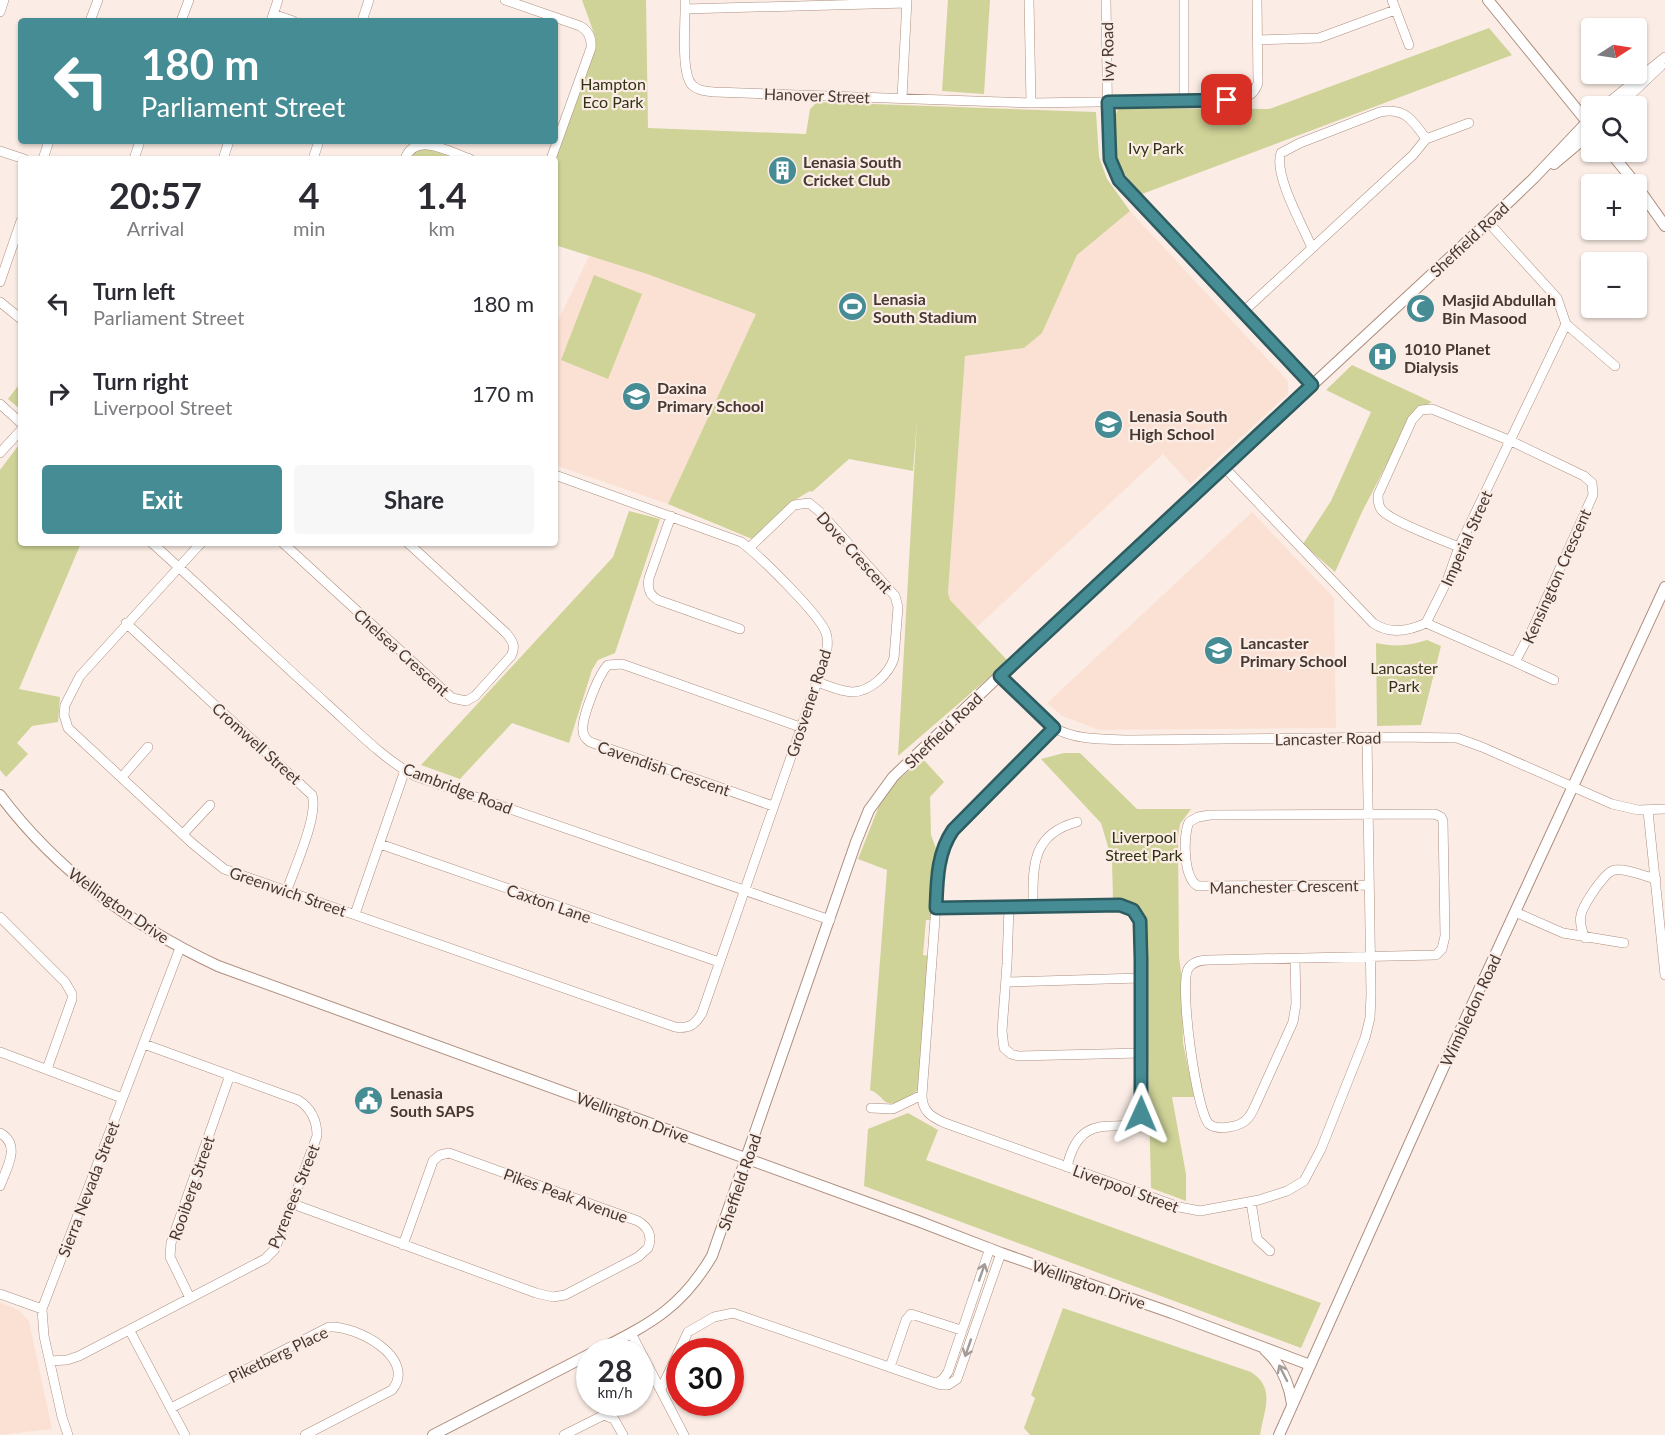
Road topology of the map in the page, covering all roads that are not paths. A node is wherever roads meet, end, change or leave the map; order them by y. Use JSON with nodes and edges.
{"nodes":[{"id":1,"x":4,"y":0,"type":"edge"},
{"id":2,"x":98,"y":0,"type":"edge"},
{"id":3,"x":189,"y":0,"type":"edge"},
{"id":4,"x":278,"y":0,"type":"edge"},
{"id":5,"x":369,"y":0,"type":"edge"},
{"id":6,"x":505,"y":0,"type":"edge"},
{"id":7,"x":1029,"y":0,"type":"edge"},
{"id":8,"x":1106,"y":0,"type":"edge"},
{"id":9,"x":1184,"y":0,"type":"edge"},
{"id":10,"x":1257,"y":0,"type":"edge"},
{"id":11,"x":1488,"y":0,"type":"edge"},
{"id":12,"x":907,"y":1,"type":"edge"},
{"id":13,"x":685,"y":5,"type":"edge"},
{"id":14,"x":1393,"y":5,"type":"edge"},
{"id":15,"x":0,"y":12,"type":"edge"},
{"id":16,"x":272,"y":17,"type":"edge"},
{"id":17,"x":91,"y":18,"type":"edge"},
{"id":18,"x":182,"y":18,"type":"edge"},
{"id":19,"x":363,"y":18,"type":"edge"},
{"id":20,"x":557,"y":18,"type":"edge"},
{"id":21,"x":558,"y":18,"type":"edge"},
{"id":22,"x":1257,"y":40,"type":"junction"},
{"id":23,"x":1409,"y":45,"type":"dead end"},
{"id":24,"x":1665,"y":60,"type":"edge"},
{"id":25,"x":1617,"y":96,"type":"edge"},
{"id":26,"x":1628,"y":96,"type":"edge"},
{"id":27,"x":902,"y":98,"type":"junction"},
{"id":28,"x":1184,"y":100,"type":"junction"},
{"id":29,"x":1108,"y":102,"type":"junction"},
{"id":30,"x":1031,"y":103,"type":"junction"},
{"id":31,"x":558,"y":113,"type":"edge"},
{"id":32,"x":1581,"y":114,"type":"edge"},
{"id":33,"x":566,"y":116,"type":"junction"},
{"id":34,"x":1469,"y":123,"type":"dead end"},
{"id":35,"x":1581,"y":132,"type":"edge"},
{"id":36,"x":558,"y":139,"type":"edge"},
{"id":37,"x":1426,"y":139,"type":"junction"},
{"id":38,"x":424,"y":144,"type":"edge"},
{"id":39,"x":424,"y":144,"type":"edge"},
{"id":40,"x":0,"y":151,"type":"edge"},
{"id":41,"x":406,"y":156,"type":"edge"},
{"id":42,"x":461,"y":156,"type":"edge"},
{"id":43,"x":18,"y":157,"type":"edge"},
{"id":44,"x":1618,"y":162,"type":"edge"},
{"id":45,"x":1627,"y":174,"type":"edge"},
{"id":46,"x":1647,"y":201,"type":"edge"},
{"id":47,"x":1488,"y":222,"type":"junction"},
{"id":48,"x":1665,"y":226,"type":"edge"},
{"id":49,"x":18,"y":230,"type":"edge"},
{"id":50,"x":1312,"y":248,"type":"junction"},
{"id":51,"x":0,"y":282,"type":"edge"},
{"id":52,"x":0,"y":302,"type":"edge"},
{"id":53,"x":1244,"y":311,"type":"junction"},
{"id":54,"x":18,"y":317,"type":"edge"},
{"id":55,"x":1566,"y":324,"type":"junction"},
{"id":56,"x":1615,"y":366,"type":"dead end"},
{"id":57,"x":1312,"y":385,"type":"junction"},
{"id":58,"x":0,"y":404,"type":"edge"},
{"id":59,"x":18,"y":420,"type":"edge"},
{"id":60,"x":18,"y":433,"type":"edge"},
{"id":61,"x":1511,"y":441,"type":"junction"},
{"id":62,"x":0,"y":453,"type":"edge"},
{"id":63,"x":1224,"y":467,"type":"junction"},
{"id":64,"x":558,"y":476,"type":"edge"},
{"id":65,"x":671,"y":516,"type":"junction"},
{"id":66,"x":155,"y":546,"type":"edge"},
{"id":67,"x":198,"y":546,"type":"edge"},
{"id":68,"x":286,"y":546,"type":"edge"},
{"id":69,"x":411,"y":546,"type":"edge"},
{"id":70,"x":1459,"y":547,"type":"junction"},
{"id":71,"x":749,"y":548,"type":"junction"},
{"id":72,"x":179,"y":567,"type":"junction"},
{"id":73,"x":1665,"y":587,"type":"edge"},
{"id":74,"x":126,"y":623,"type":"junction"},
{"id":75,"x":1426,"y":623,"type":"junction"},
{"id":76,"x":740,"y":628,"type":"dead end"},
{"id":77,"x":1515,"y":662,"type":"junction"},
{"id":78,"x":1000,"y":676,"type":"junction"},
{"id":79,"x":1554,"y":680,"type":"dead end"},
{"id":80,"x":817,"y":682,"type":"junction"},
{"id":81,"x":801,"y":727,"type":"junction"},
{"id":82,"x":1054,"y":728,"type":"junction"},
{"id":83,"x":1368,"y":737,"type":"junction"},
{"id":84,"x":148,"y":747,"type":"dead end"},
{"id":85,"x":405,"y":770,"type":"junction"},
{"id":86,"x":122,"y":777,"type":"junction"},
{"id":87,"x":1572,"y":788,"type":"junction"},
{"id":88,"x":0,"y":795,"type":"edge"},
{"id":89,"x":210,"y":805,"type":"dead end"},
{"id":90,"x":773,"y":806,"type":"junction"},
{"id":91,"x":1665,"y":809,"type":"edge"},
{"id":92,"x":1648,"y":811,"type":"junction"},
{"id":93,"x":1369,"y":813,"type":"junction"},
{"id":94,"x":1077,"y":822,"type":"dead end"},
{"id":95,"x":183,"y":834,"type":"junction"},
{"id":96,"x":380,"y":844,"type":"junction"},
{"id":97,"x":1656,"y":879,"type":"junction"},
{"id":98,"x":1369,"y":885,"type":"junction"},
{"id":99,"x":287,"y":890,"type":"junction"},
{"id":100,"x":745,"y":890,"type":"junction"},
{"id":101,"x":1033,"y":906,"type":"junction"},
{"id":102,"x":1008,"y":907,"type":"junction"},
{"id":103,"x":936,"y":908,"type":"junction"},
{"id":104,"x":1515,"y":912,"type":"junction"},
{"id":105,"x":355,"y":914,"type":"junction"},
{"id":106,"x":0,"y":917,"type":"edge"},
{"id":107,"x":830,"y":920,"type":"junction"},
{"id":108,"x":1585,"y":938,"type":"junction"},
{"id":109,"x":1664,"y":942,"type":"edge"},
{"id":110,"x":1624,"y":943,"type":"dead end"},
{"id":111,"x":180,"y":948,"type":"junction"},
{"id":112,"x":1370,"y":957,"type":"junction"},
{"id":113,"x":1295,"y":959,"type":"junction"},
{"id":114,"x":719,"y":962,"type":"junction"},
{"id":115,"x":1665,"y":975,"type":"edge"},
{"id":116,"x":1140,"y":978,"type":"junction"},
{"id":117,"x":1006,"y":982,"type":"junction"},
{"id":118,"x":675,"y":1026,"type":"joint"},
{"id":119,"x":144,"y":1044,"type":"junction"},
{"id":120,"x":0,"y":1052,"type":"edge"},
{"id":121,"x":1141,"y":1053,"type":"junction"},
{"id":122,"x":46,"y":1069,"type":"junction"},
{"id":123,"x":230,"y":1076,"type":"junction"},
{"id":124,"x":922,"y":1095,"type":"junction"},
{"id":125,"x":122,"y":1098,"type":"junction"},
{"id":126,"x":871,"y":1108,"type":"dead end"},
{"id":127,"x":0,"y":1133,"type":"edge"},
{"id":128,"x":746,"y":1159,"type":"junction"},
{"id":129,"x":1067,"y":1167,"type":"junction"},
{"id":130,"x":0,"y":1186,"type":"edge"},
{"id":131,"x":1251,"y":1202,"type":"junction"},
{"id":132,"x":293,"y":1204,"type":"junction"},
{"id":133,"x":403,"y":1245,"type":"junction"},
{"id":134,"x":990,"y":1248,"type":"junction"},
{"id":135,"x":1270,"y":1251,"type":"dead end"},
{"id":136,"x":1001,"y":1253,"type":"junction"},
{"id":137,"x":0,"y":1294,"type":"edge"},
{"id":138,"x":190,"y":1298,"type":"junction"},
{"id":139,"x":42,"y":1309,"type":"junction"},
{"id":140,"x":963,"y":1326,"type":"junction"},
{"id":141,"x":975,"y":1326,"type":"junction"},
{"id":142,"x":130,"y":1330,"type":"junction"},
{"id":143,"x":631,"y":1333,"type":"junction"},
{"id":144,"x":622,"y":1338,"type":"edge"},
{"id":145,"x":1263,"y":1348,"type":"junction"},
{"id":146,"x":50,"y":1361,"type":"junction"},
{"id":147,"x":576,"y":1361,"type":"edge"},
{"id":148,"x":1310,"y":1365,"type":"junction"},
{"id":149,"x":890,"y":1367,"type":"junction"},
{"id":150,"x":937,"y":1383,"type":"junction"},
{"id":151,"x":661,"y":1389,"type":"junction"},
{"id":152,"x":1292,"y":1405,"type":"junction"},
{"id":153,"x":171,"y":1408,"type":"junction"},
{"id":154,"x":69,"y":1435,"type":"edge"},
{"id":155,"x":185,"y":1435,"type":"edge"},
{"id":156,"x":305,"y":1435,"type":"edge"},
{"id":157,"x":433,"y":1435,"type":"edge"},
{"id":158,"x":564,"y":1435,"type":"edge"},
{"id":159,"x":623,"y":1435,"type":"edge"},
{"id":160,"x":684,"y":1435,"type":"edge"},
{"id":161,"x":1279,"y":1435,"type":"edge"}],
"edges":[{"from":1,"to":15,"type":"street"},
{"from":2,"to":17,"type":"street"},
{"from":3,"to":18,"type":"street"},
{"from":4,"to":16,"type":"street"},
{"from":5,"to":19,"type":"street"},
{"from":6,"to":20,"type":"street"},
{"from":7,"to":30,"type":"street"},
{"from":8,"to":29,"type":"street","name":"Ivy Road"},
{"from":9,"to":28,"type":"street"},
{"from":10,"to":22,"type":"street"},
{"from":11,"to":32,"type":"street"},
{"from":12,"to":13,"type":"street"},
{"from":12,"to":27,"type":"street"},
{"from":13,"to":27,"type":"street","name":"Hanover Street"},
{"from":14,"to":22,"type":"street"},
{"from":14,"to":23,"type":"street"},
{"from":21,"to":33,"type":"street"},
{"from":22,"to":28,"type":"street","name":"Hanover Street"},
{"from":24,"to":25,"type":"street"},
{"from":24,"to":26,"type":"street"},
{"from":27,"to":30,"type":"street","name":"Hanover Street"},
{"from":28,"to":29,"type":"street","name":"Hanover Street"},
{"from":29,"to":30,"type":"street","name":"Hanover Street"},
{"from":29,"to":53,"type":"street","name":"Ivy Road"},
{"from":31,"to":33,"type":"street"},
{"from":33,"to":36,"type":"street"},
{"from":34,"to":37,"type":"street"},
{"from":35,"to":47,"type":"street","name":"Sheffield Road"},
{"from":37,"to":50,"type":"street"},
{"from":37,"to":50,"type":"street"},
{"from":38,"to":42,"type":"street"},
{"from":39,"to":41,"type":"street"},
{"from":40,"to":43,"type":"street"},
{"from":44,"to":45,"type":"street"},
{"from":46,"to":48,"type":"street"},
{"from":47,"to":55,"type":"street"},
{"from":47,"to":57,"type":"street","name":"Sheffield Road"},
{"from":49,"to":51,"type":"street"},
{"from":50,"to":53,"type":"street"},
{"from":52,"to":54,"type":"street"},
{"from":53,"to":57,"type":"street","name":"Ivy Road"},
{"from":55,"to":56,"type":"street"},
{"from":55,"to":61,"type":"street","name":"Imperial Street"},
{"from":57,"to":63,"type":"street","name":"Sheffield Road"},
{"from":58,"to":59,"type":"street"},
{"from":60,"to":62,"type":"street"},
{"from":61,"to":70,"type":"street","name":"Imperial Street"},
{"from":61,"to":70,"type":"street"},
{"from":61,"to":77,"type":"street","name":"Kensington Crescent"},
{"from":63,"to":75,"type":"street"},
{"from":63,"to":78,"type":"street","name":"Sheffield Road"},
{"from":64,"to":65,"type":"street","name":"Grosvener Road"},
{"from":65,"to":71,"type":"street","name":"Grosvener Road"},
{"from":65,"to":76,"type":"street"},
{"from":66,"to":72,"type":"street","name":"Cambridge Road"},
{"from":67,"to":72,"type":"street"},
{"from":68,"to":69,"type":"street","name":"Chelsea Crescent"},
{"from":70,"to":75,"type":"street","name":"Imperial Street"},
{"from":71,"to":80,"type":"street","name":"Grosvener Road"},
{"from":71,"to":80,"type":"street","name":"Dove Crescent"},
{"from":72,"to":74,"type":"street","name":"Greenwich Street"},
{"from":72,"to":85,"type":"street","name":"Cambridge Road"},
{"from":73,"to":87,"type":"street","name":"Wimbledon Road"},
{"from":74,"to":86,"type":"street","name":"Greenwich Street"},
{"from":74,"to":99,"type":"street","name":"Cromwell Street"},
{"from":75,"to":77,"type":"street","name":"Kensington Crescent"},
{"from":77,"to":79,"type":"street"},
{"from":78,"to":82,"type":"street","name":"Lancaster Road"},
{"from":78,"to":107,"type":"street","name":"Sheffield Road"},
{"from":80,"to":81,"type":"street","name":"Grosvener Road"},
{"from":81,"to":90,"type":"street","name":"Grosvener Road"},
{"from":81,"to":90,"type":"street","name":"Cavendish Crescent"},
{"from":82,"to":83,"type":"street","name":"Lancaster Road"},
{"from":82,"to":103,"type":"street"},
{"from":83,"to":87,"type":"street","name":"Lancaster Road"},
{"from":83,"to":93,"type":"street","name":"Liverpool Street"},
{"from":84,"to":86,"type":"street"},
{"from":85,"to":96,"type":"street"},
{"from":85,"to":100,"type":"street","name":"Cambridge Road"},
{"from":86,"to":95,"type":"street","name":"Greenwich Street"},
{"from":87,"to":92,"type":"street","name":"Lancaster Road"},
{"from":87,"to":104,"type":"street","name":"Wimbledon Road"},
{"from":88,"to":111,"type":"street","name":"Wellington Drive"},
{"from":89,"to":95,"type":"street"},
{"from":90,"to":100,"type":"street","name":"Grosvener Road"},
{"from":91,"to":92,"type":"street","name":"Lancaster Road"},
{"from":92,"to":97,"type":"street"},
{"from":93,"to":98,"type":"street","name":"Liverpool Street"},
{"from":93,"to":98,"type":"street","name":"Manchester Crescent"},
{"from":93,"to":112,"type":"street"},
{"from":94,"to":101,"type":"street"},
{"from":95,"to":99,"type":"street","name":"Greenwich Street"},
{"from":96,"to":105,"type":"street"},
{"from":96,"to":114,"type":"street","name":"Caxton Lane"},
{"from":97,"to":108,"type":"street"},
{"from":97,"to":109,"type":"street"},
{"from":98,"to":112,"type":"street","name":"Liverpool Street"},
{"from":99,"to":105,"type":"street","name":"Greenwich Street"},
{"from":100,"to":107,"type":"street","name":"Cambridge Road"},
{"from":100,"to":114,"type":"street","name":"Grosvener Road"},
{"from":101,"to":102,"type":"street"},
{"from":101,"to":116,"type":"street"},
{"from":102,"to":103,"type":"street"},
{"from":102,"to":117,"type":"street"},
{"from":103,"to":124,"type":"street"},
{"from":104,"to":108,"type":"street"},
{"from":104,"to":148,"type":"street","name":"Wimbledon Road"},
{"from":105,"to":118,"type":"street","name":"Greenwich Street"},
{"from":106,"to":122,"type":"street"},
{"from":107,"to":128,"type":"street","name":"Sheffield Road"},
{"from":108,"to":110,"type":"street"},
{"from":109,"to":115,"type":"street"},
{"from":111,"to":119,"type":"street","name":"Sierra Nevada Street"},
{"from":111,"to":128,"type":"street","name":"Wellington Drive"},
{"from":112,"to":113,"type":"street"},
{"from":112,"to":131,"type":"street","name":"Liverpool Street"},
{"from":113,"to":113,"type":"street"},
{"from":114,"to":118,"type":"street","name":"Grosvener Road"},
{"from":116,"to":117,"type":"street"},
{"from":116,"to":121,"type":"street"},
{"from":117,"to":121,"type":"street"},
{"from":119,"to":123,"type":"street","name":"Pyrenees Street"},
{"from":119,"to":125,"type":"street","name":"Sierra Nevada Street"},
{"from":120,"to":122,"type":"street"},
{"from":121,"to":129,"type":"street"},
{"from":122,"to":125,"type":"street"},
{"from":123,"to":132,"type":"street","name":"Pyrenees Street"},
{"from":123,"to":138,"type":"street","name":"Rooiberg Street"},
{"from":124,"to":126,"type":"street"},
{"from":124,"to":129,"type":"street","name":"Liverpool Street"},
{"from":125,"to":139,"type":"street","name":"Sierra Nevada Street"},
{"from":127,"to":130,"type":"street"},
{"from":128,"to":134,"type":"street","name":"Wellington Drive"},
{"from":128,"to":143,"type":"street","name":"Sheffield Road"},
{"from":129,"to":131,"type":"street","name":"Liverpool Street"},
{"from":131,"to":135,"type":"street"},
{"from":132,"to":133,"type":"street","name":"Pikes Peak Avenue"},
{"from":132,"to":138,"type":"street","name":"Pyrenees Street"},
{"from":133,"to":133,"type":"street","name":"Pikes Peak Avenue"},
{"from":134,"to":136,"type":"street","name":"Wellington Drive"},
{"from":140,"to":134,"type":"street","one_way":true},
{"from":136,"to":141,"type":"street"},
{"from":136,"to":145,"type":"street","name":"Wellington Drive"},
{"from":137,"to":139,"type":"street"},
{"from":138,"to":142,"type":"street","name":"Pyrenees Street"},
{"from":139,"to":146,"type":"street","name":"Sierra Nevada Street"},
{"from":140,"to":141,"type":"street"},
{"from":140,"to":149,"type":"street"},
{"from":140,"to":150,"type":"street"},
{"from":141,"to":150,"type":"street","one_way":true},
{"from":142,"to":146,"type":"street","name":"Pyrenees Street"},
{"from":142,"to":153,"type":"street"},
{"from":143,"to":144,"type":"street","name":"Sheffield Road"},
{"from":143,"to":151,"type":"street"},
{"from":145,"to":148,"type":"street","name":"Wellington Drive"},
{"from":152,"to":145,"type":"street","one_way":true},
{"from":146,"to":154,"type":"street","name":"Sierra Nevada Street"},
{"from":147,"to":157,"type":"street"},
{"from":148,"to":152,"type":"street","name":"Wimbledon Road"},
{"from":149,"to":150,"type":"street"},
{"from":149,"to":151,"type":"street"},
{"from":151,"to":160,"type":"street"},
{"from":152,"to":161,"type":"street","name":"Wimbledon Road"},
{"from":153,"to":155,"type":"street"},
{"from":153,"to":156,"type":"street","name":"Piketberg Place"},
{"from":158,"to":159,"type":"street"}]}
